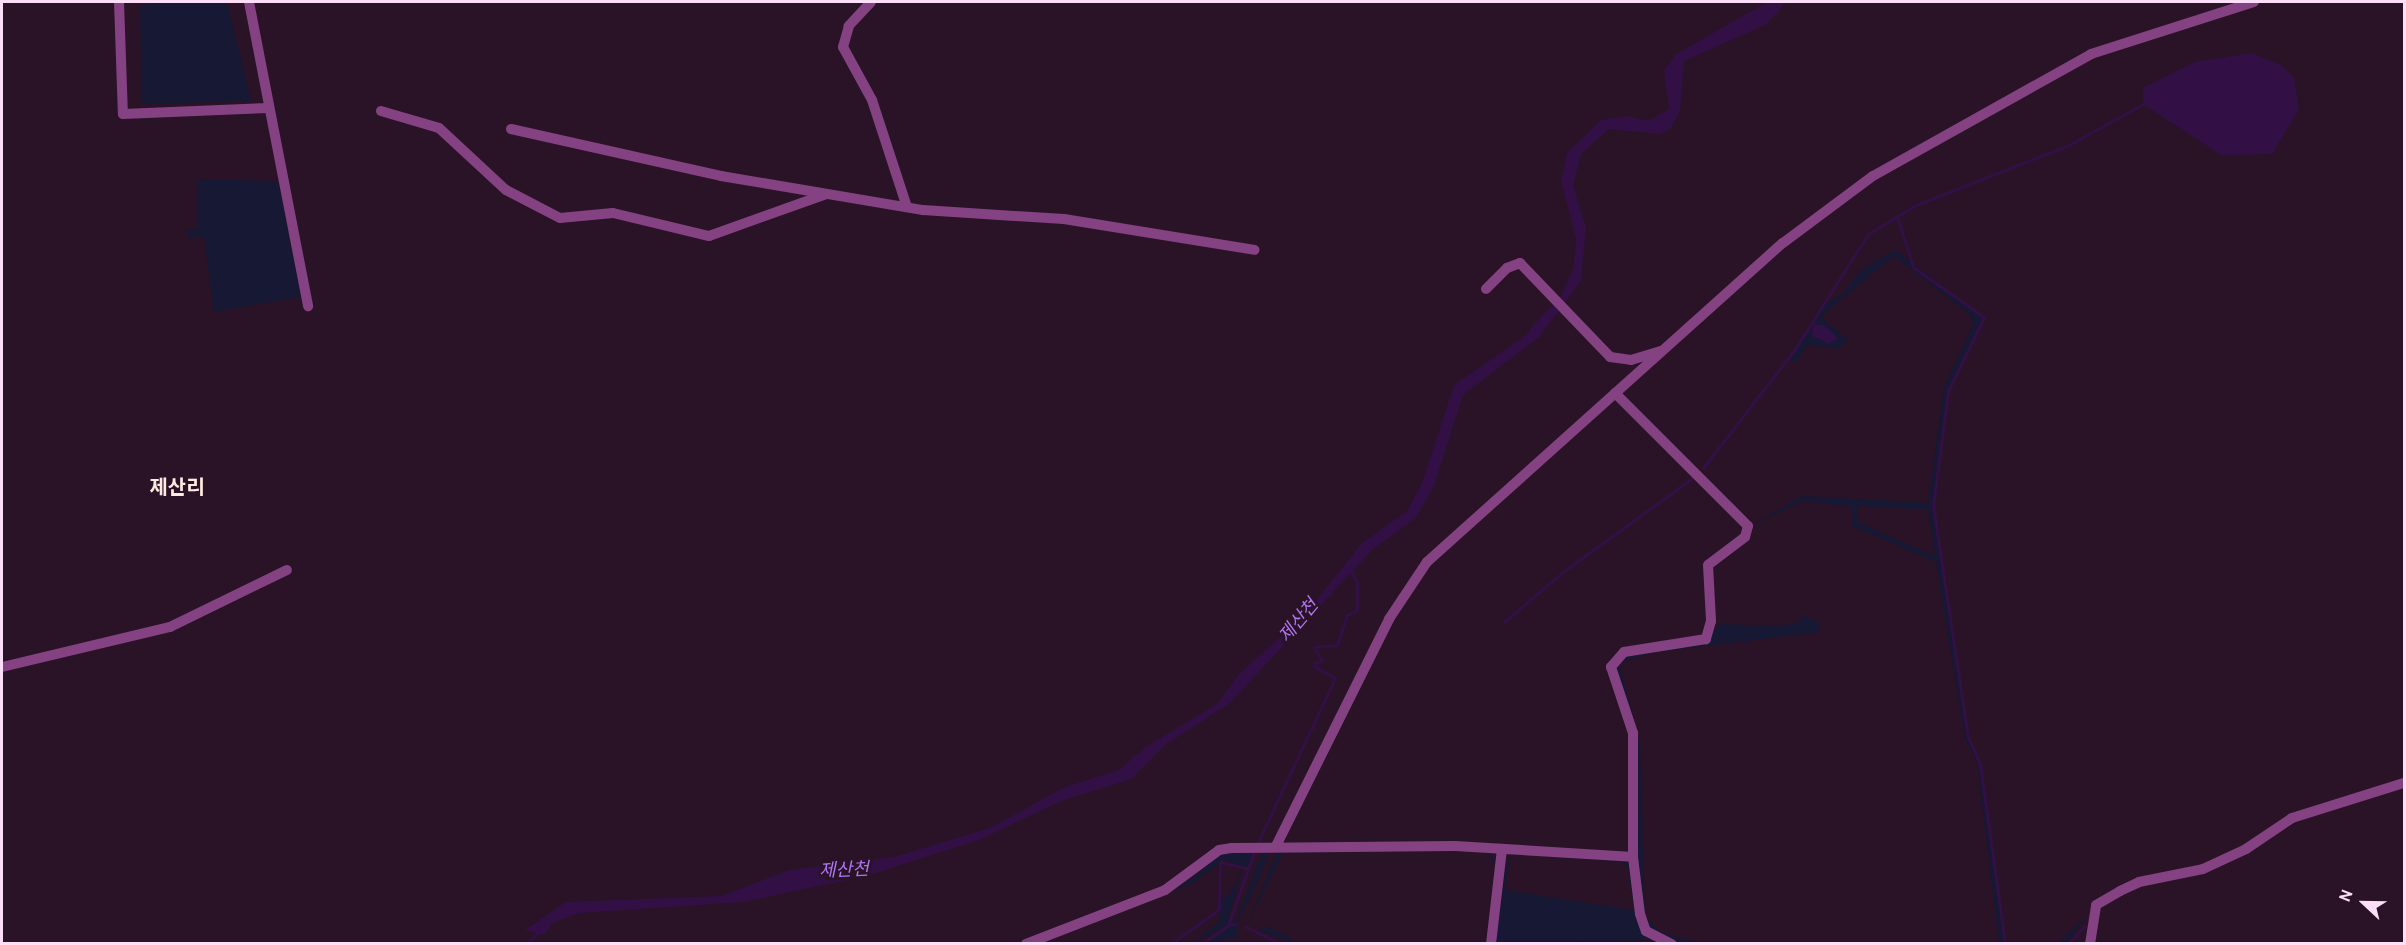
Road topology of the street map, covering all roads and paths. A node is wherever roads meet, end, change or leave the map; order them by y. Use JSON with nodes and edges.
{"nodes":[{"id":1,"x":119,"y":2,"type":"edge"},
{"id":2,"x":249,"y":2,"type":"edge"},
{"id":3,"x":871,"y":2,"type":"edge"},
{"id":4,"x":2254,"y":2,"type":"edge"},
{"id":5,"x":269,"y":108,"type":"junction"},
{"id":6,"x":381,"y":111,"type":"dead end"},
{"id":7,"x":511,"y":129,"type":"dead end"},
{"id":8,"x":826,"y":194,"type":"junction"},
{"id":9,"x":906,"y":204,"type":"junction"},
{"id":10,"x":1255,"y":250,"type":"dead end"},
{"id":11,"x":1486,"y":289,"type":"dead end"},
{"id":12,"x":308,"y":306,"type":"dead end"},
{"id":13,"x":1667,"y":348,"type":"junction"},
{"id":14,"x":1615,"y":393,"type":"junction"},
{"id":15,"x":287,"y":570,"type":"dead end"},
{"id":16,"x":2,"y":667,"type":"edge"},
{"id":17,"x":2404,"y":783,"type":"edge"},
{"id":18,"x":1276,"y":846,"type":"junction"},
{"id":19,"x":1502,"y":849,"type":"junction"},
{"id":20,"x":1633,"y":857,"type":"junction"},
{"id":21,"x":1026,"y":944,"type":"edge"},
{"id":22,"x":1491,"y":944,"type":"edge"},
{"id":23,"x":1672,"y":944,"type":"edge"},
{"id":24,"x":2090,"y":944,"type":"edge"}],
"edges":[{"from":1,"to":5,"type":"street"},
{"from":2,"to":5,"type":"street"},
{"from":3,"to":9,"type":"street"},
{"from":4,"to":13,"type":"street"},
{"from":5,"to":12,"type":"street"},
{"from":6,"to":8,"type":"street"},
{"from":7,"to":8,"type":"street"},
{"from":8,"to":9,"type":"street"},
{"from":9,"to":10,"type":"street"},
{"from":11,"to":13,"type":"street"},
{"from":13,"to":14,"type":"street"},
{"from":14,"to":18,"type":"street"},
{"from":14,"to":20,"type":"street"},
{"from":15,"to":16,"type":"street"},
{"from":17,"to":24,"type":"street"},
{"from":18,"to":19,"type":"street"},
{"from":18,"to":21,"type":"street"},
{"from":19,"to":20,"type":"street"},
{"from":19,"to":22,"type":"street"},
{"from":20,"to":23,"type":"street"}]}
